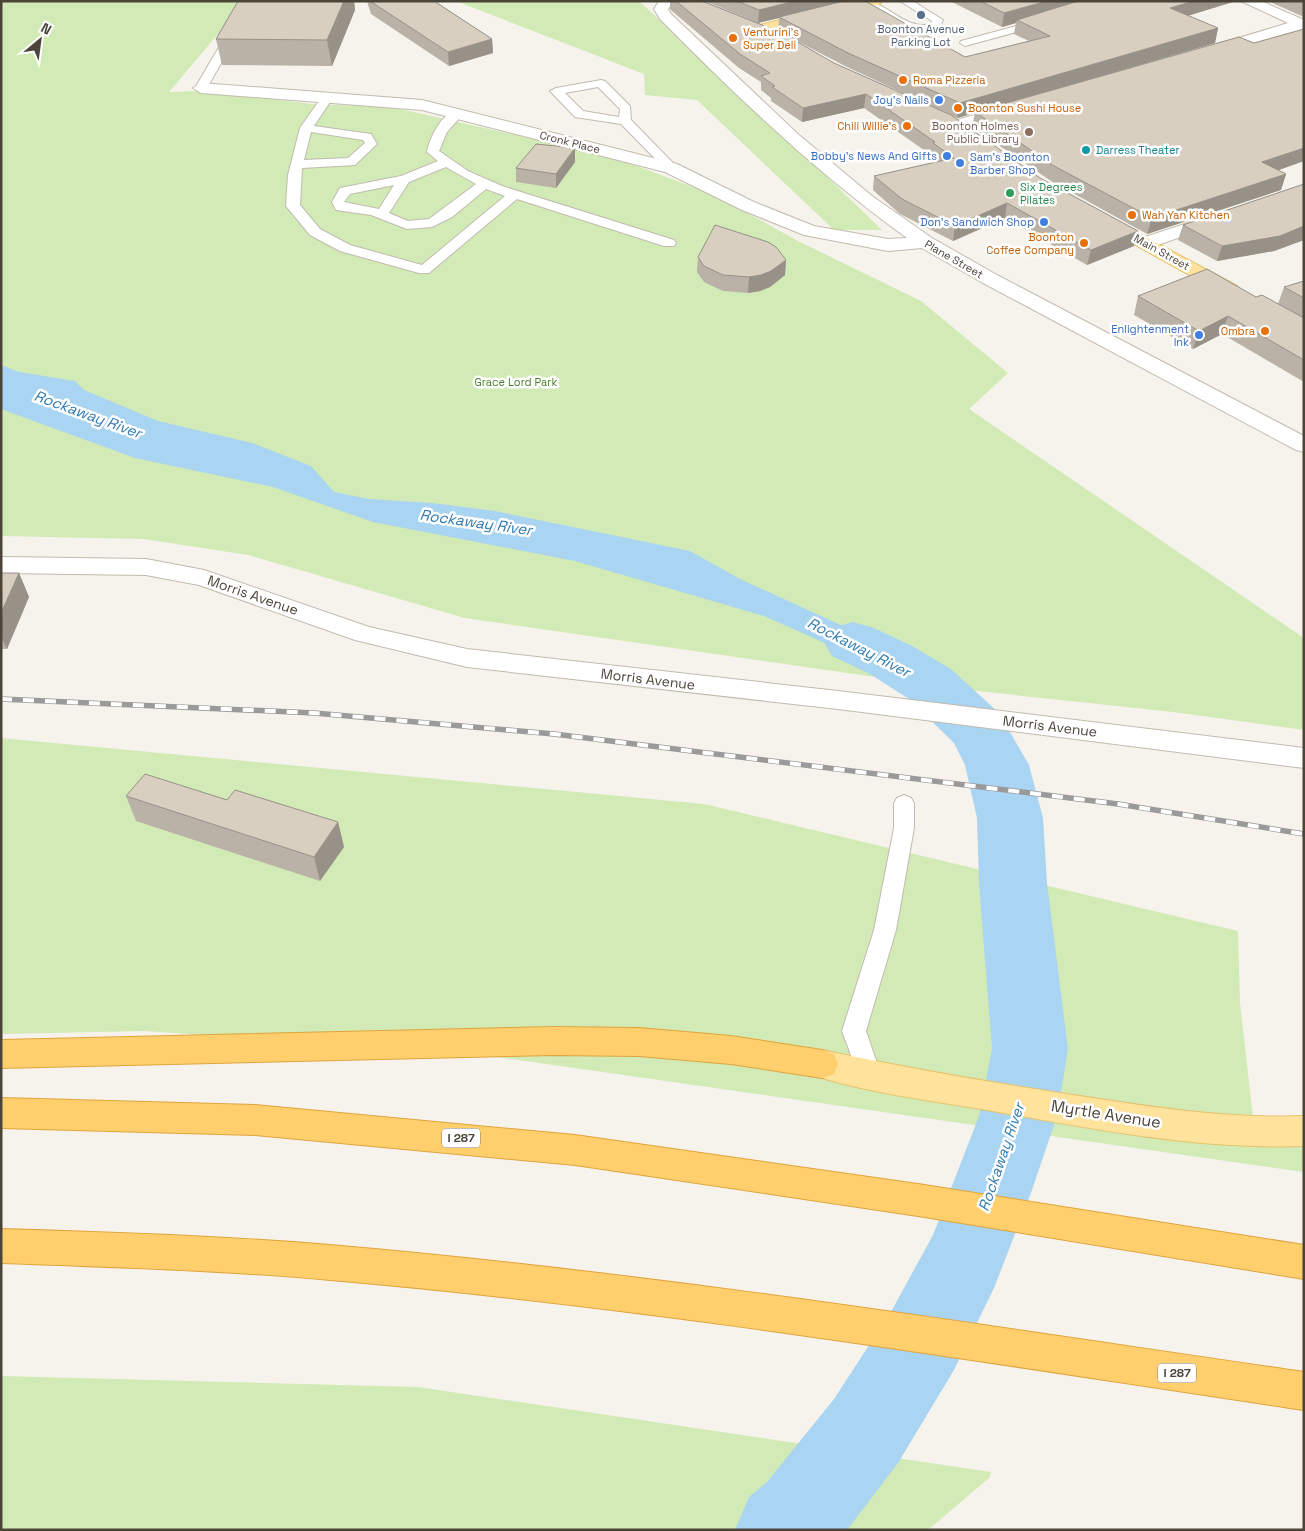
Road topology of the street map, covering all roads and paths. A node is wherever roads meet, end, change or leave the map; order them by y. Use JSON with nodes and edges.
{"nodes":[{"id":1,"x":251,"y":1,"type":"edge"},
{"id":2,"x":667,"y":1,"type":"edge"},
{"id":3,"x":906,"y":1,"type":"edge"},
{"id":4,"x":1248,"y":1,"type":"edge"},
{"id":5,"x":871,"y":2,"type":"edge"},
{"id":6,"x":1052,"y":19,"type":"edge"},
{"id":7,"x":1299,"y":21,"type":"edge"},
{"id":8,"x":787,"y":42,"type":"edge"},
{"id":9,"x":965,"y":43,"type":"dead end"},
{"id":10,"x":1199,"y":54,"type":"edge"},
{"id":11,"x":201,"y":88,"type":"joint"},
{"id":12,"x":328,"y":96,"type":"junction"},
{"id":13,"x":1021,"y":106,"type":"edge"},
{"id":14,"x":457,"y":114,"type":"junction"},
{"id":15,"x":939,"y":117,"type":"edge"},
{"id":16,"x":625,"y":120,"type":"junction"},
{"id":17,"x":956,"y":125,"type":"junction"},
{"id":18,"x":306,"y":128,"type":"junction"},
{"id":19,"x":975,"y":139,"type":"edge"},
{"id":20,"x":447,"y":162,"type":"junction"},
{"id":21,"x":297,"y":164,"type":"junction"},
{"id":22,"x":672,"y":168,"type":"junction"},
{"id":23,"x":404,"y":179,"type":"junction"},
{"id":24,"x":485,"y":183,"type":"junction"},
{"id":25,"x":515,"y":194,"type":"junction"},
{"id":26,"x":1086,"y":210,"type":"edge"},
{"id":27,"x":1230,"y":214,"type":"edge"},
{"id":28,"x":381,"y":216,"type":"junction"},
{"id":29,"x":925,"y":242,"type":"junction"},
{"id":30,"x":669,"y":243,"type":"dead end"},
{"id":31,"x":1146,"y":243,"type":"junction"},
{"id":32,"x":1246,"y":298,"type":"edge"},
{"id":33,"x":1304,"y":445,"type":"edge"},
{"id":34,"x":1,"y":565,"type":"edge"},
{"id":35,"x":1304,"y":758,"type":"edge"},
{"id":36,"x":904,"y":803,"type":"dead end"},
{"id":37,"x":1,"y":1054,"type":"edge"},
{"id":38,"x":822,"y":1064,"type":"joint"},
{"id":39,"x":869,"y":1075,"type":"junction"},
{"id":40,"x":1,"y":1113,"type":"edge"},
{"id":41,"x":1304,"y":1131,"type":"edge"},
{"id":42,"x":1,"y":1246,"type":"edge"},
{"id":43,"x":1304,"y":1262,"type":"edge"},
{"id":44,"x":1304,"y":1391,"type":"edge"}],
"edges":[{"from":1,"to":11,"type":"lane"},
{"from":2,"to":29,"type":"street","name":"Plane Street"},
{"from":3,"to":5,"type":"lane"},
{"from":4,"to":7,"type":"street"},
{"from":5,"to":8,"type":"main road"},
{"from":6,"to":9,"type":"lane"},
{"from":7,"to":10,"type":"street"},
{"from":11,"to":12,"type":"street","name":"Cronk Place"},
{"from":12,"to":14,"type":"street","name":"Cronk Place"},
{"from":12,"to":18,"type":"lane"},
{"from":13,"to":17,"type":"street"},
{"from":14,"to":20,"type":"lane"},
{"from":14,"to":22,"type":"street","name":"Cronk Place"},
{"from":15,"to":17,"type":"main road"},
{"from":16,"to":16,"type":"lane"},
{"from":16,"to":22,"type":"lane"},
{"from":17,"to":19,"type":"main road"},
{"from":18,"to":21,"type":"lane"},
{"from":18,"to":21,"type":"lane"},
{"from":20,"to":23,"type":"lane"},
{"from":20,"to":24,"type":"lane"},
{"from":21,"to":25,"type":"lane"},
{"from":22,"to":29,"type":"street","name":"Cronk Place"},
{"from":23,"to":28,"type":"lane"},
{"from":23,"to":28,"type":"lane"},
{"from":24,"to":25,"type":"lane"},
{"from":24,"to":28,"type":"lane"},
{"from":25,"to":30,"type":"lane"},
{"from":26,"to":31,"type":"main road","name":"Main Street"},
{"from":27,"to":31,"type":"street"},
{"from":29,"to":33,"type":"street","name":"Plane Street"},
{"from":31,"to":32,"type":"main road","name":"Main Street"},
{"from":34,"to":35,"type":"street","name":"Morris Avenue"},
{"from":36,"to":39,"type":"lane"},
{"from":37,"to":38,"type":"highway"},
{"from":38,"to":39,"type":"main road","name":"Myrtle Avenue"},
{"from":39,"to":41,"type":"main road","name":"Myrtle Avenue"},
{"from":40,"to":43,"type":"highway","number":"I 287"},
{"from":42,"to":44,"type":"highway","number":"I 287"}]}
